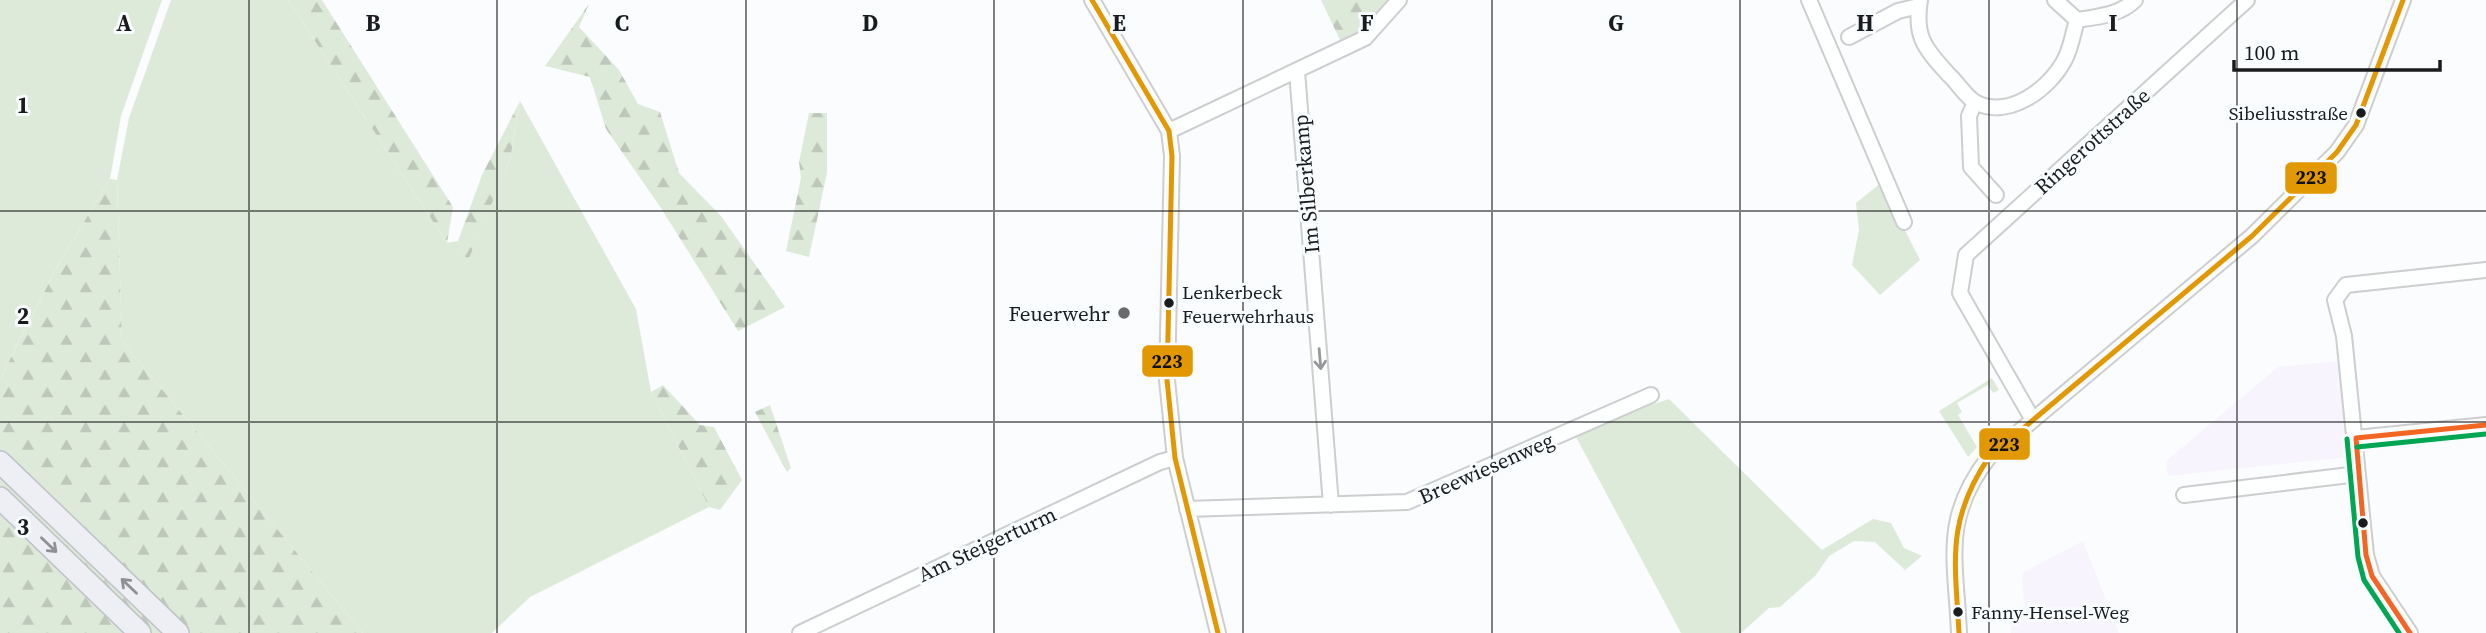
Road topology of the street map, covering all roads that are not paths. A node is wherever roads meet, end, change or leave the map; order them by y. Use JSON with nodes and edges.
{"nodes":[{"id":1,"x":1091,"y":0,"type":"edge"},
{"id":2,"x":1399,"y":0,"type":"edge"},
{"id":3,"x":1810,"y":0,"type":"edge"},
{"id":4,"x":2056,"y":0,"type":"edge"},
{"id":5,"x":2135,"y":0,"type":"edge"},
{"id":6,"x":2247,"y":0,"type":"edge"},
{"id":7,"x":2403,"y":0,"type":"edge"},
{"id":8,"x":1919,"y":3,"type":"edge"},
{"id":9,"x":2077,"y":20,"type":"junction"},
{"id":10,"x":1849,"y":37,"type":"dead end"},
{"id":11,"x":1297,"y":71,"type":"junction"},
{"id":12,"x":1975,"y":102,"type":"junction"},
{"id":13,"x":1169,"y":131,"type":"junction"},
{"id":14,"x":1996,"y":195,"type":"dead end"},
{"id":15,"x":1904,"y":222,"type":"dead end"},
{"id":16,"x":2486,"y":270,"type":"edge"},
{"id":17,"x":1651,"y":395,"type":"dead end"},
{"id":18,"x":2034,"y":420,"type":"junction"},
{"id":19,"x":2486,"y":425,"type":"edge"},
{"id":20,"x":2356,"y":438,"type":"junction"},
{"id":21,"x":0,"y":444,"type":"edge"},
{"id":22,"x":1175,"y":458,"type":"junction"},
{"id":23,"x":0,"y":461,"type":"edge"},
{"id":24,"x":2358,"y":474,"type":"junction"},
{"id":25,"x":2184,"y":495,"type":"dead end"},
{"id":26,"x":0,"y":498,"type":"edge"},
{"id":27,"x":1331,"y":505,"type":"junction"},
{"id":28,"x":46,"y":506,"type":"junction"},
{"id":29,"x":1187,"y":509,"type":"junction"},
{"id":30,"x":140,"y":633,"type":"edge"},
{"id":31,"x":178,"y":633,"type":"edge"},
{"id":32,"x":800,"y":633,"type":"edge"},
{"id":33,"x":1218,"y":633,"type":"edge"},
{"id":34,"x":1959,"y":633,"type":"edge"},
{"id":35,"x":2410,"y":633,"type":"edge"}],
"edges":[{"from":1,"to":13,"type":"street"},
{"from":2,"to":11,"type":"street"},
{"from":3,"to":15,"type":"street"},
{"from":4,"to":9,"type":"street"},
{"from":5,"to":9,"type":"street"},
{"from":6,"to":18,"type":"street","name":"Ringerottstraße"},
{"from":7,"to":18,"type":"street"},
{"from":8,"to":10,"type":"street"},
{"from":8,"to":12,"type":"street"},
{"from":9,"to":12,"type":"street"},
{"from":11,"to":13,"type":"street"},
{"from":11,"to":27,"type":"street","name":"Im Silberkamp","one_way":true},
{"from":12,"to":14,"type":"street"},
{"from":13,"to":22,"type":"street"},
{"from":16,"to":20,"type":"street"},
{"from":17,"to":27,"type":"street","name":"Breewiesenweg"},
{"from":18,"to":34,"type":"street"},
{"from":19,"to":20,"type":"street"},
{"from":20,"to":24,"type":"street"},
{"from":21,"to":28,"type":"highway"},
{"from":22,"to":29,"type":"street"},
{"from":22,"to":32,"type":"street","name":"Am Steigerturm"},
{"from":23,"to":28,"type":"highway"},
{"from":24,"to":25,"type":"street"},
{"from":24,"to":35,"type":"street"},
{"from":26,"to":30,"type":"highway","one_way":true},
{"from":27,"to":29,"type":"street","name":"Breewiesenweg"},
{"from":31,"to":28,"type":"highway","one_way":true},
{"from":29,"to":33,"type":"street"}]}
